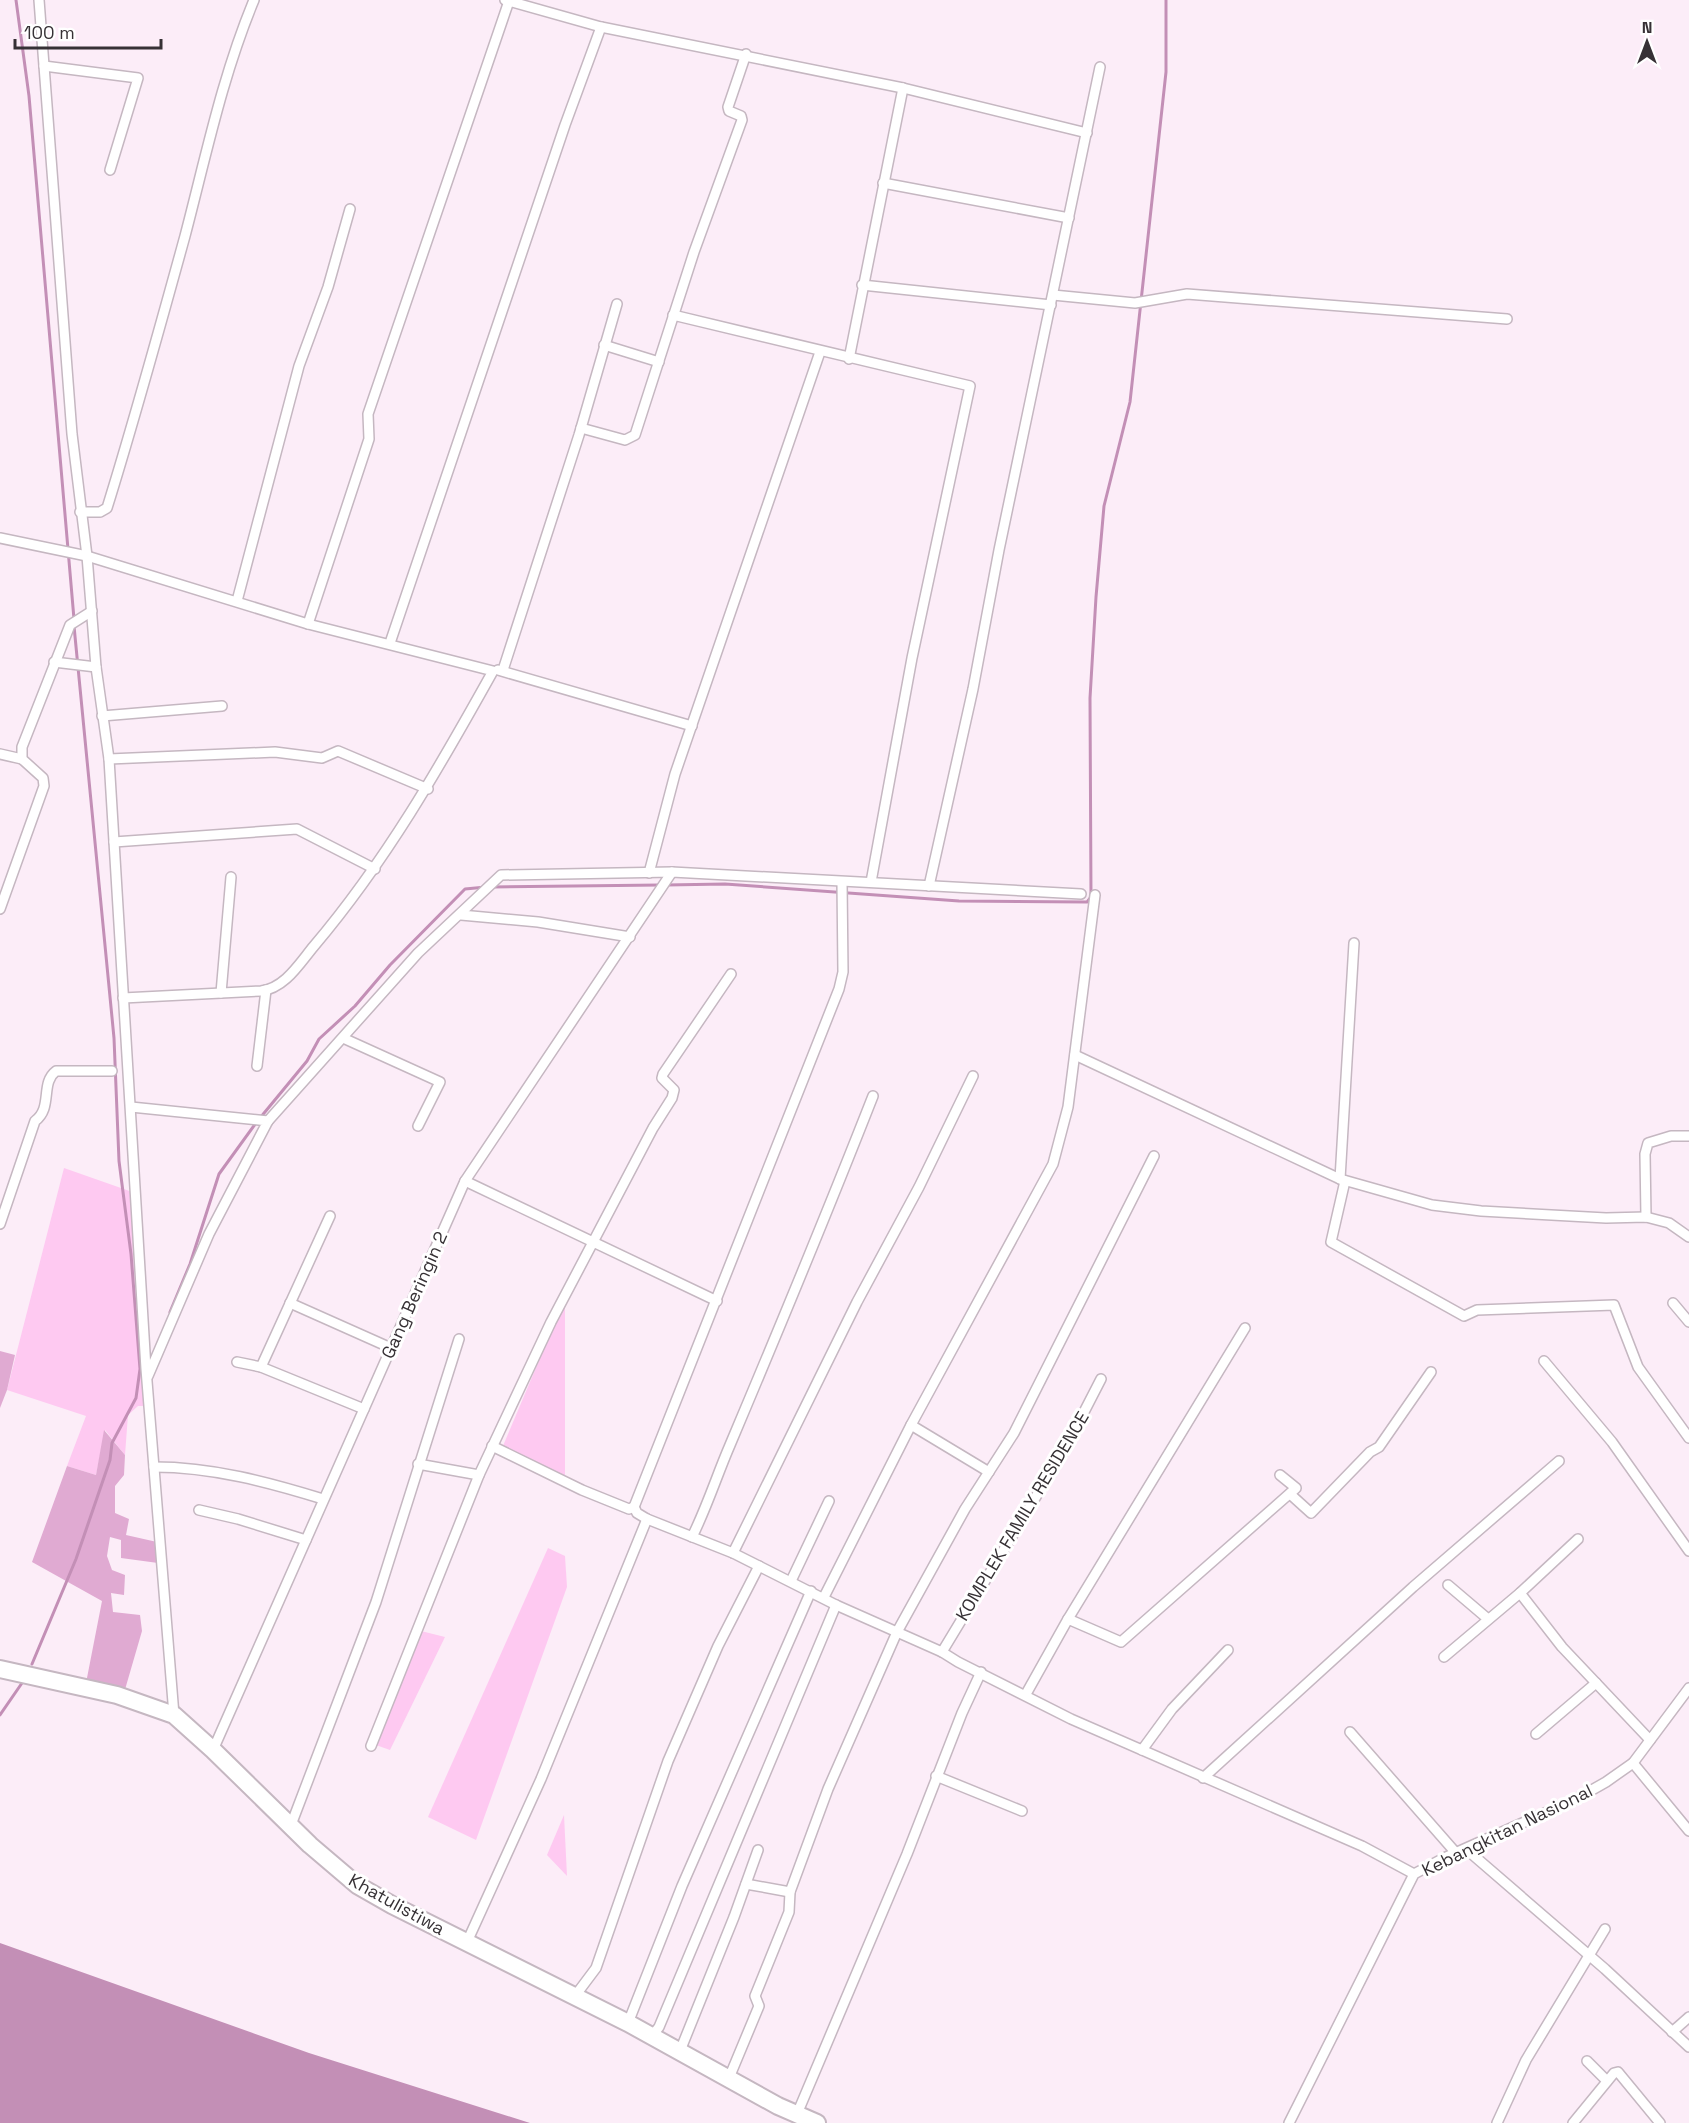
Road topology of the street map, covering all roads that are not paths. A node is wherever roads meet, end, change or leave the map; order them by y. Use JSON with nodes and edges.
{"nodes":[{"id":1,"x":39,"y":0,"type":"edge"},
{"id":2,"x":254,"y":0,"type":"edge"},
{"id":3,"x":507,"y":1,"type":"edge"},
{"id":4,"x":601,"y":27,"type":"junction"},
{"id":5,"x":746,"y":54,"type":"junction"},
{"id":6,"x":44,"y":66,"type":"junction"},
{"id":7,"x":1100,"y":67,"type":"dead end"},
{"id":8,"x":903,"y":88,"type":"junction"},
{"id":9,"x":1086,"y":134,"type":"junction"},
{"id":10,"x":110,"y":170,"type":"dead end"},
{"id":11,"x":883,"y":183,"type":"junction"},
{"id":12,"x":350,"y":209,"type":"dead end"},
{"id":13,"x":1069,"y":218,"type":"junction"},
{"id":14,"x":862,"y":285,"type":"junction"},
{"id":15,"x":1052,"y":300,"type":"junction"},
{"id":16,"x":617,"y":304,"type":"dead end"},
{"id":17,"x":673,"y":315,"type":"junction"},
{"id":18,"x":1507,"y":319,"type":"dead end"},
{"id":19,"x":604,"y":345,"type":"junction"},
{"id":20,"x":820,"y":352,"type":"junction"},
{"id":21,"x":849,"y":359,"type":"junction"},
{"id":22,"x":659,"y":362,"type":"junction"},
{"id":23,"x":581,"y":428,"type":"junction"},
{"id":24,"x":81,"y":513,"type":"junction"},
{"id":25,"x":0,"y":538,"type":"edge"},
{"id":26,"x":87,"y":556,"type":"junction"},
{"id":27,"x":237,"y":601,"type":"junction"},
{"id":28,"x":92,"y":611,"type":"junction"},
{"id":29,"x":308,"y":624,"type":"junction"},
{"id":30,"x":390,"y":643,"type":"junction"},
{"id":31,"x":54,"y":662,"type":"junction"},
{"id":32,"x":96,"y":667,"type":"junction"},
{"id":33,"x":503,"y":670,"type":"junction"},
{"id":34,"x":493,"y":671,"type":"junction"},
{"id":35,"x":222,"y":706,"type":"dead end"},
{"id":36,"x":102,"y":716,"type":"junction"},
{"id":37,"x":692,"y":726,"type":"junction"},
{"id":38,"x":0,"y":754,"type":"edge"},
{"id":39,"x":21,"y":759,"type":"junction"},
{"id":40,"x":109,"y":759,"type":"junction"},
{"id":41,"x":428,"y":789,"type":"junction"},
{"id":42,"x":114,"y":842,"type":"junction"},
{"id":43,"x":375,"y":869,"type":"junction"},
{"id":44,"x":649,"y":873,"type":"junction"},
{"id":45,"x":670,"y":876,"type":"junction"},
{"id":46,"x":231,"y":877,"type":"dead end"},
{"id":47,"x":871,"y":882,"type":"junction"},
{"id":48,"x":842,"y":884,"type":"junction"},
{"id":49,"x":929,"y":886,"type":"junction"},
{"id":50,"x":1081,"y":894,"type":"dead end"},
{"id":51,"x":1095,"y":895,"type":"dead end"},
{"id":52,"x":0,"y":909,"type":"edge"},
{"id":53,"x":461,"y":915,"type":"junction"},
{"id":54,"x":630,"y":937,"type":"junction"},
{"id":55,"x":1354,"y":943,"type":"dead end"},
{"id":56,"x":731,"y":974,"type":"dead end"},
{"id":57,"x":266,"y":990,"type":"junction"},
{"id":58,"x":221,"y":993,"type":"junction"},
{"id":59,"x":123,"y":998,"type":"junction"},
{"id":60,"x":342,"y":1038,"type":"junction"},
{"id":61,"x":1075,"y":1055,"type":"junction"},
{"id":62,"x":257,"y":1066,"type":"dead end"},
{"id":63,"x":112,"y":1071,"type":"dead end"},
{"id":64,"x":973,"y":1076,"type":"dead end"},
{"id":65,"x":873,"y":1096,"type":"dead end"},
{"id":66,"x":131,"y":1107,"type":"junction"},
{"id":67,"x":266,"y":1121,"type":"junction"},
{"id":68,"x":418,"y":1126,"type":"dead end"},
{"id":69,"x":1689,"y":1136,"type":"edge"},
{"id":70,"x":1154,"y":1156,"type":"dead end"},
{"id":71,"x":1342,"y":1180,"type":"junction"},
{"id":72,"x":465,"y":1181,"type":"junction"},
{"id":73,"x":330,"y":1216,"type":"dead end"},
{"id":74,"x":1646,"y":1217,"type":"junction"},
{"id":75,"x":0,"y":1224,"type":"edge"},
{"id":76,"x":1689,"y":1237,"type":"edge"},
{"id":77,"x":593,"y":1243,"type":"junction"},
{"id":78,"x":717,"y":1301,"type":"junction"},
{"id":79,"x":290,"y":1303,"type":"junction"},
{"id":80,"x":1673,"y":1303,"type":"dead end"},
{"id":81,"x":1689,"y":1322,"type":"edge"},
{"id":82,"x":1245,"y":1328,"type":"dead end"},
{"id":83,"x":459,"y":1339,"type":"dead end"},
{"id":84,"x":391,"y":1348,"type":"junction"},
{"id":85,"x":1544,"y":1361,"type":"dead end"},
{"id":86,"x":237,"y":1362,"type":"dead end"},
{"id":87,"x":261,"y":1367,"type":"junction"},
{"id":88,"x":1431,"y":1372,"type":"dead end"},
{"id":89,"x":146,"y":1373,"type":"junction"},
{"id":90,"x":1101,"y":1379,"type":"dead end"},
{"id":91,"x":364,"y":1409,"type":"junction"},
{"id":92,"x":911,"y":1425,"type":"junction"},
{"id":93,"x":1689,"y":1438,"type":"edge"},
{"id":94,"x":492,"y":1446,"type":"junction"},
{"id":95,"x":1559,"y":1461,"type":"dead end"},
{"id":96,"x":418,"y":1464,"type":"junction"},
{"id":97,"x":154,"y":1467,"type":"junction"},
{"id":98,"x":989,"y":1472,"type":"junction"},
{"id":99,"x":478,"y":1475,"type":"junction"},
{"id":100,"x":1280,"y":1475,"type":"dead end"},
{"id":101,"x":1290,"y":1494,"type":"junction"},
{"id":102,"x":323,"y":1499,"type":"junction"},
{"id":103,"x":829,"y":1501,"type":"dead end"},
{"id":104,"x":634,"y":1508,"type":"junction"},
{"id":105,"x":199,"y":1510,"type":"dead end"},
{"id":106,"x":647,"y":1519,"type":"junction"},
{"id":107,"x":692,"y":1537,"type":"junction"},
{"id":108,"x":1578,"y":1539,"type":"dead end"},
{"id":109,"x":306,"y":1540,"type":"junction"},
{"id":110,"x":1689,"y":1551,"type":"edge"},
{"id":111,"x":734,"y":1553,"type":"junction"},
{"id":112,"x":759,"y":1566,"type":"junction"},
{"id":113,"x":791,"y":1581,"type":"junction"},
{"id":114,"x":1448,"y":1585,"type":"dead end"},
{"id":115,"x":811,"y":1590,"type":"junction"},
{"id":116,"x":1520,"y":1593,"type":"junction"},
{"id":117,"x":824,"y":1597,"type":"junction"},
{"id":118,"x":836,"y":1605,"type":"junction"},
{"id":119,"x":1068,"y":1618,"type":"junction"},
{"id":120,"x":1488,"y":1620,"type":"junction"},
{"id":121,"x":897,"y":1632,"type":"junction"},
{"id":122,"x":1228,"y":1650,"type":"dead end"},
{"id":123,"x":942,"y":1652,"type":"junction"},
{"id":124,"x":1444,"y":1657,"type":"dead end"},
{"id":125,"x":8,"y":1671,"type":"edge"},
{"id":126,"x":981,"y":1672,"type":"junction"},
{"id":127,"x":1596,"y":1683,"type":"junction"},
{"id":128,"x":1689,"y":1688,"type":"edge"},
{"id":129,"x":1026,"y":1694,"type":"junction"},
{"id":130,"x":174,"y":1715,"type":"junction"},
{"id":131,"x":1350,"y":1732,"type":"dead end"},
{"id":132,"x":1536,"y":1734,"type":"dead end"},
{"id":133,"x":1650,"y":1740,"type":"junction"},
{"id":134,"x":371,"y":1746,"type":"dead end"},
{"id":135,"x":213,"y":1750,"type":"junction"},
{"id":136,"x":1142,"y":1750,"type":"junction"},
{"id":137,"x":1374,"y":1760,"type":"junction"},
{"id":138,"x":1633,"y":1763,"type":"junction"},
{"id":139,"x":1366,"y":1767,"type":"dead end"},
{"id":140,"x":936,"y":1776,"type":"junction"},
{"id":141,"x":1203,"y":1778,"type":"junction"},
{"id":142,"x":1022,"y":1811,"type":"dead end"},
{"id":143,"x":291,"y":1826,"type":"junction"},
{"id":144,"x":1689,"y":1831,"type":"edge"},
{"id":145,"x":1466,"y":1849,"type":"junction"},
{"id":146,"x":758,"y":1850,"type":"dead end"},
{"id":147,"x":1456,"y":1853,"type":"junction"},
{"id":148,"x":1414,"y":1874,"type":"junction"},
{"id":149,"x":746,"y":1884,"type":"junction"},
{"id":150,"x":790,"y":1892,"type":"junction"},
{"id":151,"x":1605,"y":1929,"type":"dead end"},
{"id":152,"x":467,"y":1942,"type":"junction"},
{"id":153,"x":1588,"y":1954,"type":"junction"},
{"id":154,"x":575,"y":1996,"type":"junction"},
{"id":155,"x":1689,"y":2017,"type":"edge"},
{"id":156,"x":628,"y":2024,"type":"junction"},
{"id":157,"x":1672,"y":2032,"type":"junction"},
{"id":158,"x":652,"y":2036,"type":"junction"},
{"id":159,"x":1689,"y":2047,"type":"edge"},
{"id":160,"x":680,"y":2051,"type":"junction"},
{"id":161,"x":1587,"y":2061,"type":"dead end"},
{"id":162,"x":729,"y":2078,"type":"junction"},
{"id":163,"x":1607,"y":2081,"type":"junction"},
{"id":164,"x":797,"y":2114,"type":"junction"},
{"id":165,"x":817,"y":2123,"type":"edge"},
{"id":166,"x":1289,"y":2123,"type":"edge"},
{"id":167,"x":1497,"y":2123,"type":"edge"},
{"id":168,"x":1573,"y":2123,"type":"edge"},
{"id":169,"x":1660,"y":2123,"type":"edge"}],
"edges":[{"from":1,"to":6,"type":"street"},
{"from":2,"to":24,"type":"street"},
{"from":3,"to":4,"type":"street"},
{"from":3,"to":29,"type":"street"},
{"from":4,"to":5,"type":"street"},
{"from":4,"to":30,"type":"street"},
{"from":5,"to":8,"type":"street"},
{"from":5,"to":17,"type":"street"},
{"from":6,"to":10,"type":"street"},
{"from":6,"to":24,"type":"street"},
{"from":7,"to":9,"type":"street"},
{"from":8,"to":9,"type":"street"},
{"from":8,"to":11,"type":"street"},
{"from":9,"to":13,"type":"street"},
{"from":11,"to":13,"type":"street"},
{"from":11,"to":14,"type":"street"},
{"from":12,"to":27,"type":"street"},
{"from":13,"to":15,"type":"street"},
{"from":14,"to":15,"type":"street"},
{"from":14,"to":21,"type":"street"},
{"from":15,"to":18,"type":"street"},
{"from":15,"to":49,"type":"street"},
{"from":16,"to":19,"type":"street"},
{"from":17,"to":20,"type":"street"},
{"from":17,"to":22,"type":"street"},
{"from":19,"to":22,"type":"street"},
{"from":19,"to":23,"type":"street"},
{"from":20,"to":21,"type":"street"},
{"from":20,"to":37,"type":"street"},
{"from":21,"to":47,"type":"street"},
{"from":22,"to":23,"type":"street"},
{"from":23,"to":33,"type":"street"},
{"from":24,"to":26,"type":"street"},
{"from":25,"to":26,"type":"street"},
{"from":26,"to":27,"type":"street"},
{"from":26,"to":28,"type":"street"},
{"from":27,"to":29,"type":"street"},
{"from":28,"to":31,"type":"street"},
{"from":28,"to":32,"type":"street"},
{"from":29,"to":30,"type":"street"},
{"from":30,"to":34,"type":"street"},
{"from":31,"to":32,"type":"street"},
{"from":31,"to":39,"type":"street"},
{"from":32,"to":36,"type":"street"},
{"from":33,"to":34,"type":"street"},
{"from":33,"to":37,"type":"street"},
{"from":34,"to":41,"type":"street"},
{"from":35,"to":36,"type":"street"},
{"from":36,"to":40,"type":"street"},
{"from":37,"to":44,"type":"street"},
{"from":38,"to":39,"type":"street"},
{"from":39,"to":52,"type":"street"},
{"from":40,"to":41,"type":"street"},
{"from":40,"to":42,"type":"street"},
{"from":41,"to":43,"type":"street"},
{"from":42,"to":43,"type":"street"},
{"from":42,"to":59,"type":"street"},
{"from":43,"to":57,"type":"street"},
{"from":44,"to":45,"type":"street"},
{"from":44,"to":53,"type":"street"},
{"from":45,"to":48,"type":"street"},
{"from":45,"to":54,"type":"street","name":"Gang Beringin 2"},
{"from":46,"to":58,"type":"street"},
{"from":47,"to":48,"type":"street"},
{"from":47,"to":49,"type":"street"},
{"from":48,"to":78,"type":"street"},
{"from":49,"to":50,"type":"street"},
{"from":51,"to":61,"type":"street"},
{"from":53,"to":54,"type":"street"},
{"from":53,"to":60,"type":"street"},
{"from":54,"to":72,"type":"street","name":"Gang Beringin 2"},
{"from":55,"to":71,"type":"street"},
{"from":56,"to":77,"type":"street"},
{"from":57,"to":58,"type":"street"},
{"from":57,"to":62,"type":"street"},
{"from":58,"to":59,"type":"street"},
{"from":59,"to":66,"type":"street"},
{"from":60,"to":67,"type":"street"},
{"from":60,"to":68,"type":"street"},
{"from":61,"to":71,"type":"street"},
{"from":61,"to":92,"type":"street"},
{"from":63,"to":75,"type":"street"},
{"from":64,"to":111,"type":"street"},
{"from":65,"to":107,"type":"street"},
{"from":66,"to":67,"type":"street"},
{"from":66,"to":89,"type":"street"},
{"from":67,"to":89,"type":"street"},
{"from":69,"to":74,"type":"street"},
{"from":70,"to":98,"type":"street"},
{"from":71,"to":74,"type":"street"},
{"from":71,"to":93,"type":"street"},
{"from":72,"to":77,"type":"street"},
{"from":72,"to":84,"type":"street","name":"Gang Beringin 2"},
{"from":73,"to":79,"type":"street"},
{"from":74,"to":76,"type":"street"},
{"from":77,"to":78,"type":"street"},
{"from":77,"to":94,"type":"street"},
{"from":78,"to":104,"type":"street"},
{"from":79,"to":84,"type":"street"},
{"from":79,"to":87,"type":"street"},
{"from":80,"to":81,"type":"street"},
{"from":82,"to":119,"type":"street"},
{"from":83,"to":96,"type":"street"},
{"from":84,"to":91,"type":"street","name":"Gang Beringin 2"},
{"from":85,"to":110,"type":"street"},
{"from":86,"to":87,"type":"street"},
{"from":87,"to":91,"type":"street"},
{"from":88,"to":101,"type":"street"},
{"from":89,"to":97,"type":"street"},
{"from":90,"to":123,"type":"street","name":"KOMPLEK FAMILY RESIDENCE"},
{"from":91,"to":102,"type":"street","name":"Gang Beringin 2"},
{"from":92,"to":98,"type":"street"},
{"from":92,"to":117,"type":"street"},
{"from":94,"to":99,"type":"street"},
{"from":94,"to":104,"type":"street"},
{"from":95,"to":141,"type":"street"},
{"from":96,"to":99,"type":"street"},
{"from":96,"to":143,"type":"street"},
{"from":97,"to":102,"type":"street"},
{"from":97,"to":130,"type":"street"},
{"from":98,"to":121,"type":"street"},
{"from":99,"to":134,"type":"street"},
{"from":100,"to":101,"type":"street"},
{"from":101,"to":119,"type":"street"},
{"from":102,"to":109,"type":"street","name":"Gang Beringin 2"},
{"from":103,"to":113,"type":"street"},
{"from":104,"to":106,"type":"street"},
{"from":105,"to":109,"type":"street"},
{"from":106,"to":107,"type":"street"},
{"from":106,"to":152,"type":"street"},
{"from":107,"to":111,"type":"street"},
{"from":108,"to":116,"type":"street"},
{"from":109,"to":135,"type":"street","name":"Gang Beringin 2"},
{"from":111,"to":112,"type":"street"},
{"from":112,"to":113,"type":"street"},
{"from":112,"to":154,"type":"street"},
{"from":113,"to":115,"type":"street"},
{"from":114,"to":120,"type":"street"},
{"from":115,"to":117,"type":"street"},
{"from":115,"to":156,"type":"street"},
{"from":116,"to":120,"type":"street"},
{"from":116,"to":127,"type":"street"},
{"from":117,"to":118,"type":"street"},
{"from":118,"to":121,"type":"street"},
{"from":118,"to":158,"type":"street"},
{"from":119,"to":129,"type":"street"},
{"from":120,"to":124,"type":"street"},
{"from":121,"to":123,"type":"street"},
{"from":121,"to":150,"type":"street"},
{"from":122,"to":136,"type":"street"},
{"from":123,"to":126,"type":"street"},
{"from":125,"to":130,"type":"highway","name":"Khatulistiwa"},
{"from":126,"to":129,"type":"street"},
{"from":126,"to":140,"type":"street"},
{"from":127,"to":132,"type":"street"},
{"from":127,"to":133,"type":"street"},
{"from":128,"to":133,"type":"street","name":"Kebangkitan Nasional"},
{"from":129,"to":136,"type":"street"},
{"from":130,"to":135,"type":"highway","name":"Khatulistiwa"},
{"from":131,"to":137,"type":"street"},
{"from":133,"to":138,"type":"street","name":"Kebangkitan Nasional"},
{"from":135,"to":143,"type":"highway","name":"Khatulistiwa"},
{"from":136,"to":141,"type":"street"},
{"from":137,"to":139,"type":"street"},
{"from":137,"to":147,"type":"street"},
{"from":138,"to":144,"type":"street"},
{"from":138,"to":145,"type":"street","name":"Kebangkitan Nasional"},
{"from":140,"to":142,"type":"street"},
{"from":140,"to":164,"type":"street"},
{"from":141,"to":148,"type":"street"},
{"from":143,"to":152,"type":"highway","name":"Khatulistiwa"},
{"from":145,"to":147,"type":"street","name":"Kebangkitan Nasional"},
{"from":145,"to":153,"type":"street"},
{"from":146,"to":149,"type":"street"},
{"from":147,"to":148,"type":"street","name":"Kebangkitan Nasional"},
{"from":148,"to":166,"type":"street","name":"Kebangkitan Nasional"},
{"from":149,"to":150,"type":"street"},
{"from":149,"to":160,"type":"street"},
{"from":150,"to":162,"type":"street"},
{"from":151,"to":153,"type":"street"},
{"from":152,"to":154,"type":"highway","name":"Khatulistiwa"},
{"from":153,"to":157,"type":"street"},
{"from":153,"to":167,"type":"street"},
{"from":154,"to":156,"type":"highway","name":"Khatulistiwa"},
{"from":155,"to":157,"type":"street"},
{"from":156,"to":158,"type":"highway","name":"Khatulistiwa"},
{"from":157,"to":159,"type":"street"},
{"from":158,"to":160,"type":"highway","name":"Khatulistiwa"},
{"from":160,"to":162,"type":"highway","name":"Khatulistiwa"},
{"from":161,"to":163,"type":"street"},
{"from":162,"to":164,"type":"highway","name":"Khatulistiwa"},
{"from":163,"to":168,"type":"street"},
{"from":163,"to":169,"type":"street"},
{"from":164,"to":165,"type":"highway","name":"Khatulistiwa"}]}
